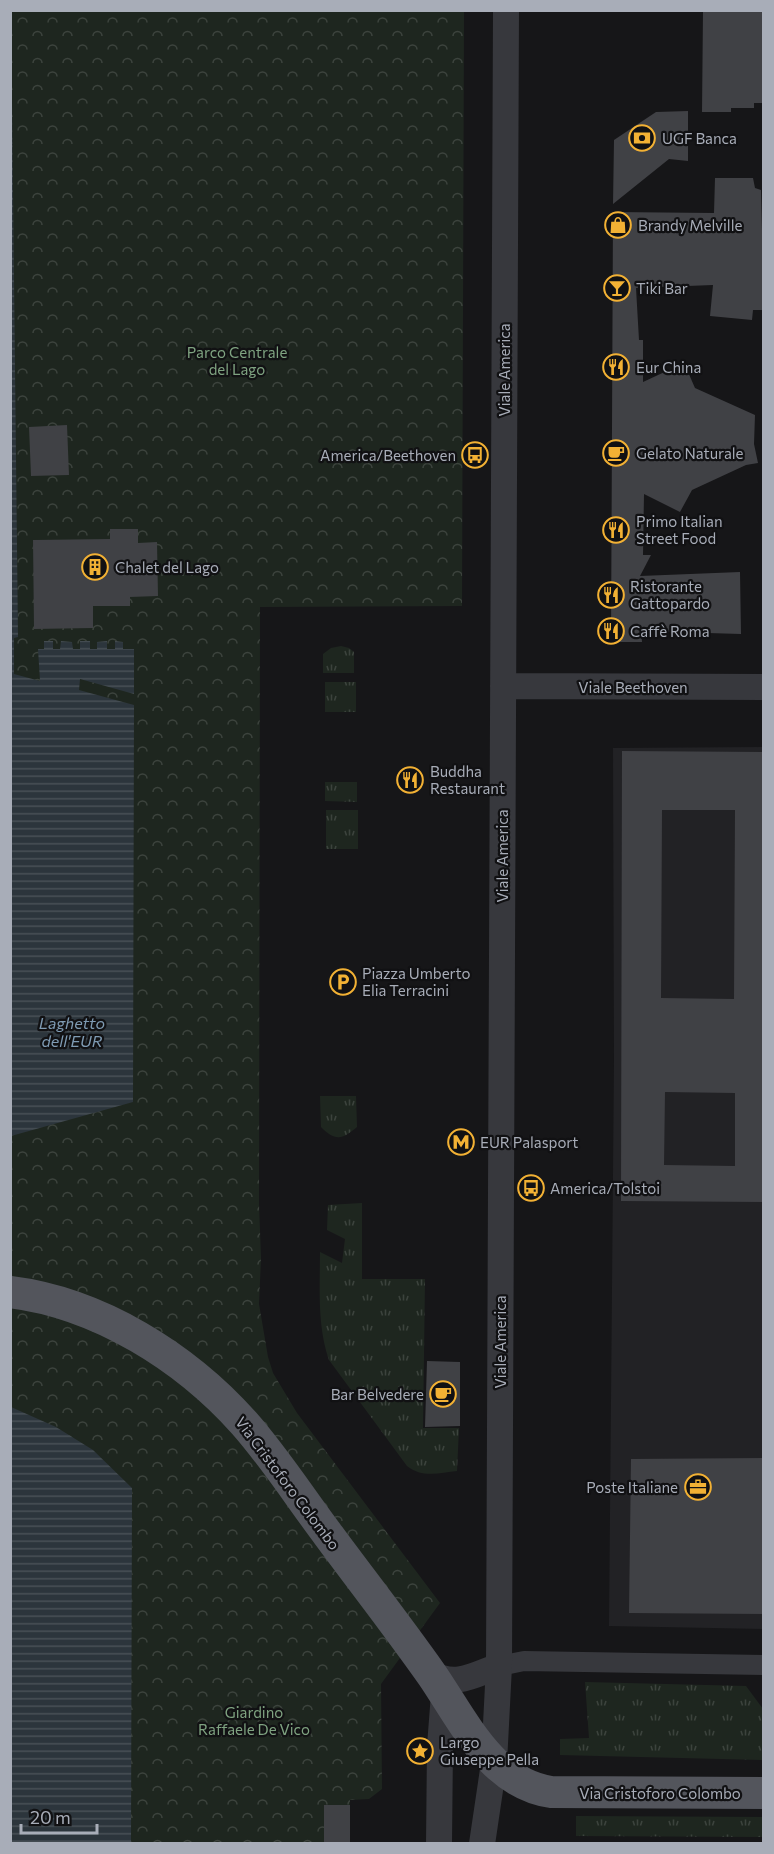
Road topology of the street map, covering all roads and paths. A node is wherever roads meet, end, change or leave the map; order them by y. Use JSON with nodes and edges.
{"nodes":[{"id":1,"x":506,"y":10,"type":"edge"},
{"id":2,"x":503,"y":686,"type":"junction"},
{"id":3,"x":764,"y":687,"type":"edge"},
{"id":4,"x":10,"y":1292,"type":"edge"},
{"id":5,"x":764,"y":1665,"type":"edge"},
{"id":6,"x":498,"y":1666,"type":"junction"},
{"id":7,"x":438,"y":1684,"type":"junction"},
{"id":8,"x":494,"y":1763,"type":"junction"},
{"id":9,"x":764,"y":1793,"type":"edge"},
{"id":10,"x":439,"y":1844,"type":"edge"},
{"id":11,"x":482,"y":1844,"type":"edge"}],
"edges":[{"from":1,"to":2,"type":"street","name":"Viale America"},
{"from":2,"to":3,"type":"street","name":"Viale Beethoven"},
{"from":2,"to":6,"type":"street","name":"Viale America"},
{"from":4,"to":7,"type":"main road","name":"Via Cristoforo Colombo"},
{"from":5,"to":6,"type":"street"},
{"from":6,"to":7,"type":"street"},
{"from":6,"to":8,"type":"street"},
{"from":7,"to":8,"type":"main road","name":"Via Cristoforo Colombo"},
{"from":7,"to":10,"type":"street"},
{"from":8,"to":9,"type":"main road","name":"Via Cristoforo Colombo"},
{"from":8,"to":11,"type":"street"}]}
